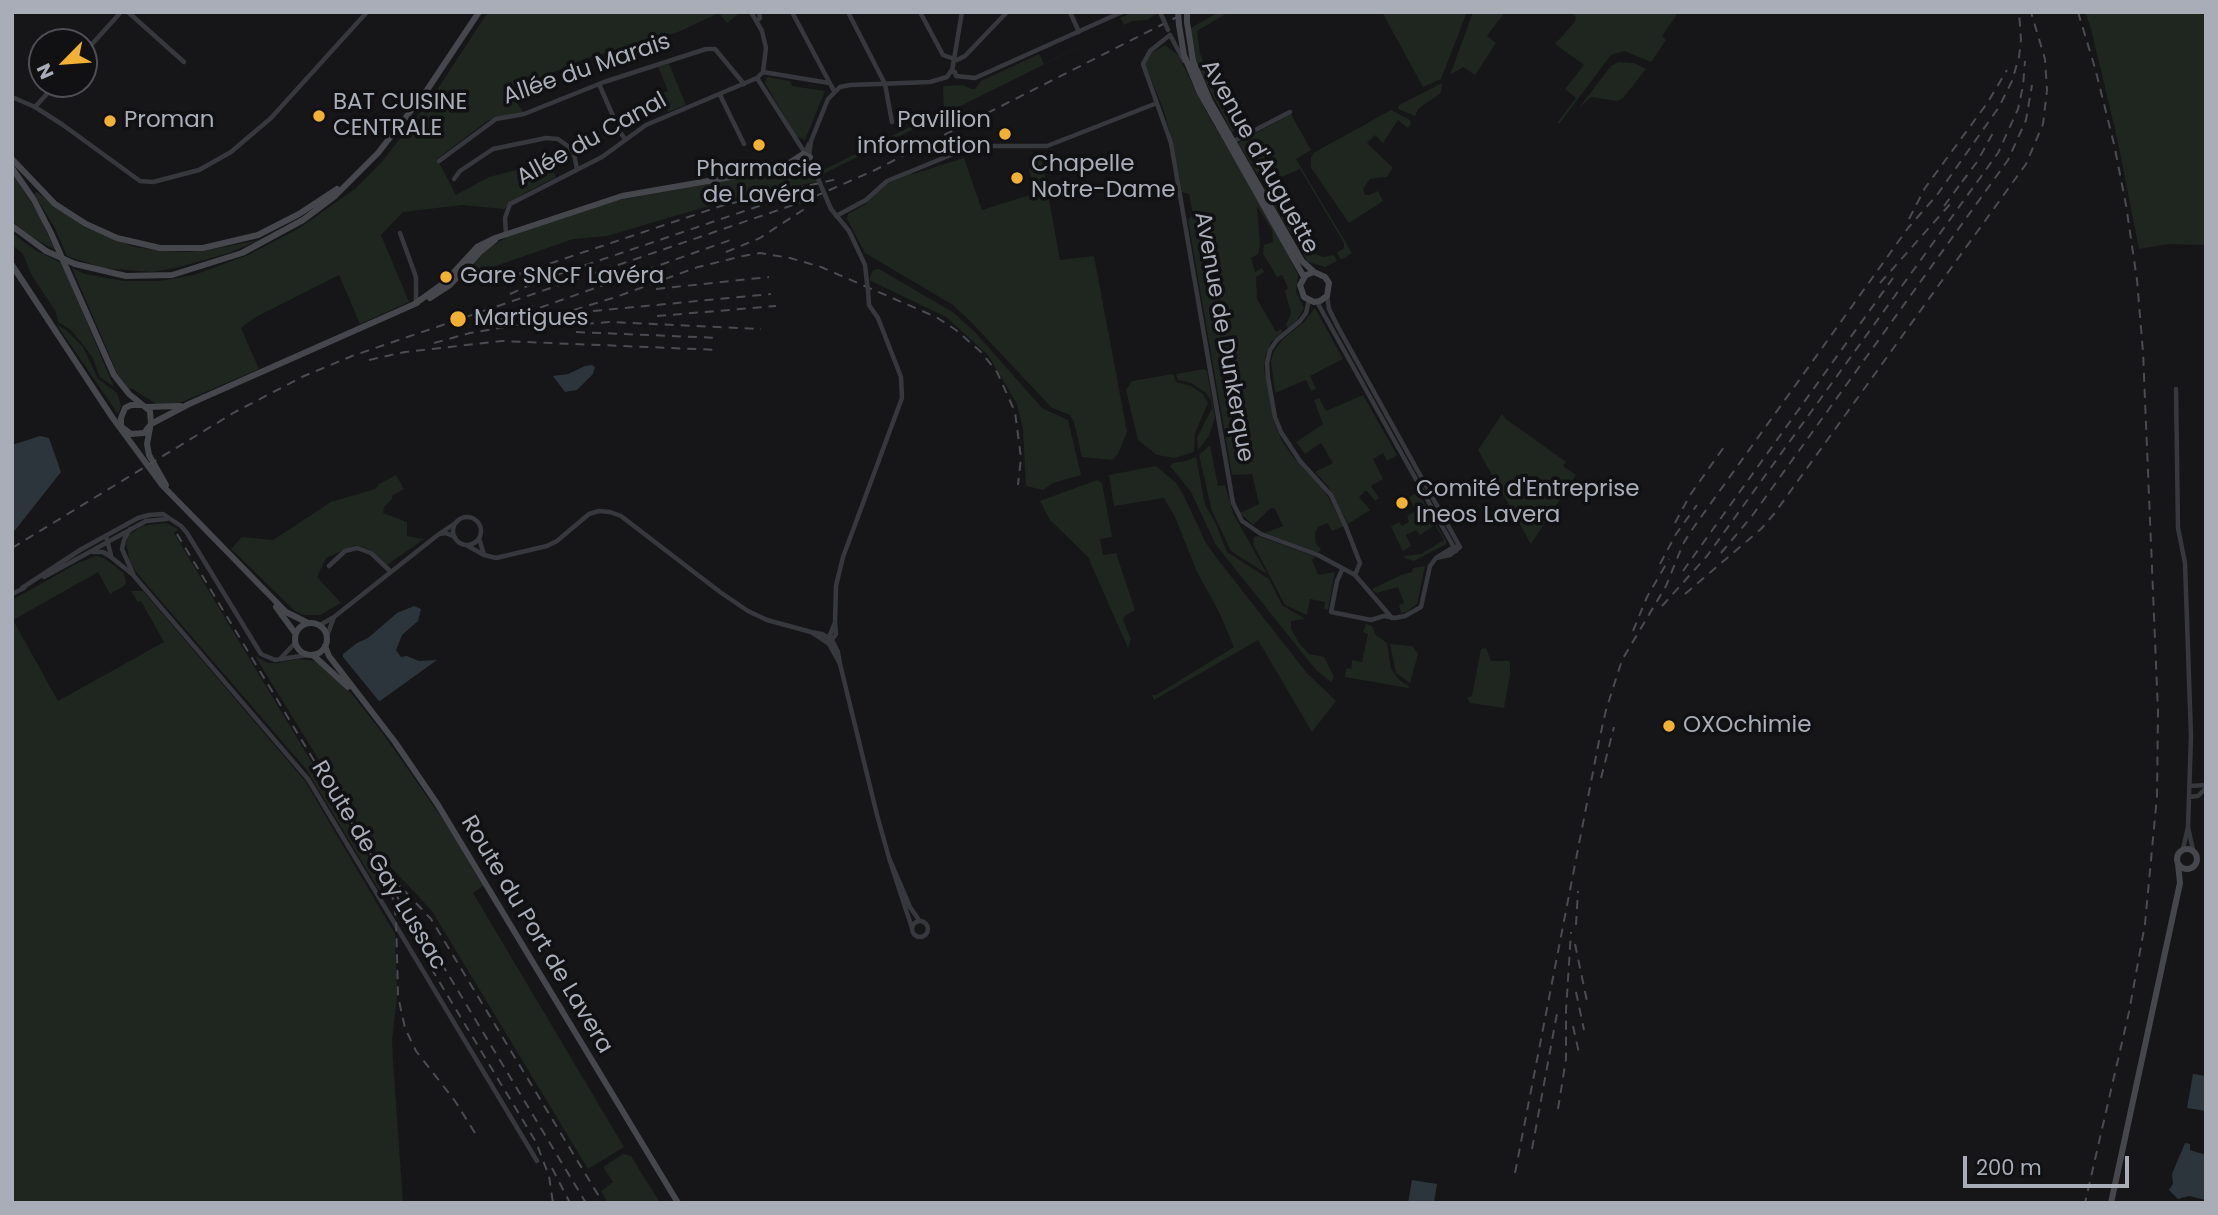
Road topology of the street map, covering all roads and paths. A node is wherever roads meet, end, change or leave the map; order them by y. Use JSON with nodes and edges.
{"nodes":[{"id":1,"x":121,"y":12,"type":"edge"},
{"id":2,"x":128,"y":12,"type":"edge"},
{"id":3,"x":367,"y":12,"type":"edge"},
{"id":4,"x":479,"y":12,"type":"edge"},
{"id":5,"x":751,"y":12,"type":"edge"},
{"id":6,"x":760,"y":12,"type":"edge"},
{"id":7,"x":792,"y":12,"type":"edge"},
{"id":8,"x":848,"y":12,"type":"edge"},
{"id":9,"x":920,"y":12,"type":"edge"},
{"id":10,"x":962,"y":12,"type":"edge"},
{"id":11,"x":1007,"y":12,"type":"edge"},
{"id":12,"x":1070,"y":12,"type":"edge"},
{"id":13,"x":1122,"y":12,"type":"edge"},
{"id":14,"x":1160,"y":12,"type":"edge"},
{"id":15,"x":1178,"y":12,"type":"edge"},
{"id":16,"x":1187,"y":12,"type":"edge"},
{"id":17,"x":757,"y":21,"type":"junction"},
{"id":18,"x":1079,"y":32,"type":"junction"},
{"id":19,"x":1169,"y":32,"type":"junction"},
{"id":20,"x":98,"y":37,"type":"edge"},
{"id":21,"x":1159,"y":43,"type":"junction"},
{"id":22,"x":1174,"y":45,"type":"junction"},
{"id":23,"x":954,"y":60,"type":"junction"},
{"id":24,"x":184,"y":62,"type":"dead end"},
{"id":25,"x":1189,"y":68,"type":"junction"},
{"id":26,"x":762,"y":72,"type":"junction"},
{"id":27,"x":954,"y":73,"type":"junction"},
{"id":28,"x":758,"y":78,"type":"junction"},
{"id":29,"x":829,"y":83,"type":"junction"},
{"id":30,"x":599,"y":84,"type":"junction"},
{"id":31,"x":744,"y":84,"type":"junction"},
{"id":32,"x":885,"y":84,"type":"junction"},
{"id":33,"x":834,"y":91,"type":"junction"},
{"id":34,"x":720,"y":95,"type":"junction"},
{"id":35,"x":12,"y":97,"type":"edge"},
{"id":36,"x":43,"y":98,"type":"edge"},
{"id":37,"x":1157,"y":103,"type":"junction"},
{"id":38,"x":35,"y":107,"type":"junction"},
{"id":39,"x":1290,"y":112,"type":"dead end"},
{"id":40,"x":892,"y":122,"type":"dead end"},
{"id":41,"x":625,"y":139,"type":"junction"},
{"id":42,"x":1234,"y":141,"type":"junction"},
{"id":43,"x":744,"y":144,"type":"dead end"},
{"id":44,"x":12,"y":159,"type":"edge"},
{"id":45,"x":805,"y":159,"type":"junction"},
{"id":46,"x":439,"y":161,"type":"dead end"},
{"id":47,"x":12,"y":168,"type":"edge"},
{"id":48,"x":578,"y":169,"type":"junction"},
{"id":49,"x":354,"y":178,"type":"junction"},
{"id":50,"x":454,"y":179,"type":"dead end"},
{"id":51,"x":836,"y":216,"type":"junction"},
{"id":52,"x":12,"y":226,"type":"edge"},
{"id":53,"x":400,"y":233,"type":"dead end"},
{"id":54,"x":506,"y":234,"type":"junction"},
{"id":55,"x":12,"y":265,"type":"edge"},
{"id":56,"x":1314,"y":272,"type":"junction"},
{"id":57,"x":1304,"y":277,"type":"junction"},
{"id":58,"x":1327,"y":296,"type":"junction"},
{"id":59,"x":1313,"y":301,"type":"junction"},
{"id":60,"x":416,"y":303,"type":"junction"},
{"id":61,"x":2176,"y":389,"type":"dead end"},
{"id":62,"x":189,"y":404,"type":"junction"},
{"id":63,"x":145,"y":406,"type":"junction"},
{"id":64,"x":150,"y":425,"type":"junction"},
{"id":65,"x":121,"y":427,"type":"junction"},
{"id":66,"x":174,"y":499,"type":"junction"},
{"id":67,"x":173,"y":520,"type":"junction"},
{"id":68,"x":457,"y":521,"type":"junction"},
{"id":69,"x":130,"y":529,"type":"junction"},
{"id":70,"x":439,"y":534,"type":"junction"},
{"id":71,"x":106,"y":536,"type":"junction"},
{"id":72,"x":455,"y":537,"type":"junction"},
{"id":73,"x":479,"y":538,"type":"junction"},
{"id":74,"x":109,"y":542,"type":"junction"},
{"id":75,"x":465,"y":544,"type":"junction"},
{"id":76,"x":1456,"y":548,"type":"junction"},
{"id":77,"x":122,"y":550,"type":"junction"},
{"id":78,"x":92,"y":552,"type":"junction"},
{"id":79,"x":484,"y":555,"type":"junction"},
{"id":80,"x":111,"y":557,"type":"junction"},
{"id":81,"x":329,"y":566,"type":"dead end"},
{"id":82,"x":1342,"y":570,"type":"junction"},
{"id":83,"x":390,"y":571,"type":"junction"},
{"id":84,"x":1355,"y":575,"type":"junction"},
{"id":85,"x":134,"y":576,"type":"junction"},
{"id":86,"x":257,"y":584,"type":"junction"},
{"id":87,"x":22,"y":588,"type":"junction"},
{"id":88,"x":12,"y":594,"type":"edge"},
{"id":89,"x":1381,"y":606,"type":"junction"},
{"id":90,"x":334,"y":617,"type":"junction"},
{"id":91,"x":1392,"y":618,"type":"junction"},
{"id":92,"x":1375,"y":619,"type":"junction"},
{"id":93,"x":308,"y":623,"type":"junction"},
{"id":94,"x":320,"y":625,"type":"junction"},
{"id":95,"x":295,"y":633,"type":"junction"},
{"id":96,"x":327,"y":636,"type":"junction"},
{"id":97,"x":830,"y":640,"type":"junction"},
{"id":98,"x":295,"y":643,"type":"junction"},
{"id":99,"x":325,"y":646,"type":"junction"},
{"id":100,"x":310,"y":655,"type":"junction"},
{"id":101,"x":279,"y":660,"type":"junction"},
{"id":102,"x":354,"y":692,"type":"junction"},
{"id":103,"x":2190,"y":786,"type":"junction"},
{"id":104,"x":2206,"y":786,"type":"edge"},
{"id":105,"x":2189,"y":797,"type":"junction"},
{"id":106,"x":2188,"y":827,"type":"junction"},
{"id":107,"x":2183,"y":849,"type":"junction"},
{"id":108,"x":2193,"y":850,"type":"junction"},
{"id":109,"x":889,"y":858,"type":"junction"},
{"id":110,"x":2178,"y":864,"type":"junction"},
{"id":111,"x":2190,"y":869,"type":"junction"},
{"id":112,"x":2180,"y":883,"type":"junction"},
{"id":113,"x":919,"y":920,"type":"junction"},
{"id":114,"x":912,"y":928,"type":"junction"},
{"id":115,"x":537,"y":1161,"type":"dead end"},
{"id":116,"x":678,"y":1203,"type":"edge"},
{"id":117,"x":2111,"y":1203,"type":"edge"}],
"edges":[{"from":1,"to":20,"type":"street"},
{"from":2,"to":24,"type":"street"},
{"from":3,"to":38,"type":"street"},
{"from":4,"to":49,"type":"street"},
{"from":5,"to":17,"type":"street"},
{"from":6,"to":17,"type":"street"},
{"from":7,"to":29,"type":"street"},
{"from":8,"to":32,"type":"street"},
{"from":9,"to":23,"type":"street"},
{"from":10,"to":23,"type":"street"},
{"from":11,"to":23,"type":"street"},
{"from":12,"to":18,"type":"street"},
{"from":13,"to":18,"type":"street"},
{"from":14,"to":19,"type":"street","bridge":true},
{"from":15,"to":25,"type":"street","name":"Avenue d'Auguette","bridge":true},
{"from":16,"to":42,"type":"street","name":"Avenue d'Auguette","bridge":true},
{"from":17,"to":26,"type":"street"},
{"from":18,"to":27,"type":"street"},
{"from":19,"to":21,"type":"street","name":"Avenue de Dunkerque"},
{"from":19,"to":22,"type":"street"},
{"from":21,"to":22,"type":"street"},
{"from":21,"to":37,"type":"street","name":"Avenue de Dunkerque"},
{"from":22,"to":25,"type":"street"},
{"from":23,"to":27,"type":"street"},
{"from":25,"to":57,"type":"street","name":"Avenue d'Auguette"},
{"from":26,"to":28,"type":"street"},
{"from":26,"to":29,"type":"street"},
{"from":27,"to":32,"type":"street"},
{"from":28,"to":31,"type":"street","name":"Allée du Canal"},
{"from":28,"to":45,"type":"street"},
{"from":29,"to":33,"type":"street"},
{"from":30,"to":31,"type":"street","name":"Allée du Marais"},
{"from":30,"to":41,"type":"street"},
{"from":30,"to":46,"type":"street","name":"Allée du Marais"},
{"from":31,"to":34,"type":"street","name":"Allée du Canal"},
{"from":32,"to":33,"type":"street"},
{"from":32,"to":40,"type":"street"},
{"from":33,"to":45,"type":"street"},
{"from":34,"to":41,"type":"street","name":"Allée du Canal"},
{"from":34,"to":43,"type":"street"},
{"from":35,"to":38,"type":"street"},
{"from":36,"to":38,"type":"street"},
{"from":37,"to":51,"type":"street"},
{"from":37,"to":82,"type":"street","name":"Avenue de Dunkerque"},
{"from":39,"to":42,"type":"street"},
{"from":41,"to":48,"type":"street","name":"Allée du Canal"},
{"from":42,"to":56,"type":"street","name":"Avenue d'Auguette"},
{"from":44,"to":49,"type":"street"},
{"from":45,"to":51,"type":"street","bridge":true},
{"from":45,"to":54,"type":"street"},
{"from":47,"to":63,"type":"street"},
{"from":48,"to":50,"type":"street"},
{"from":48,"to":54,"type":"street","name":"Allée du Canal"},
{"from":49,"to":52,"type":"street","bridge":true},
{"from":51,"to":97,"type":"street","bridge":true},
{"from":53,"to":60,"type":"street"},
{"from":54,"to":60,"type":"street"},
{"from":55,"to":65,"type":"street"},
{"from":56,"to":57,"type":"street"},
{"from":56,"to":58,"type":"street"},
{"from":57,"to":59,"type":"street"},
{"from":58,"to":59,"type":"street"},
{"from":58,"to":76,"type":"street"},
{"from":59,"to":76,"type":"street"},
{"from":59,"to":84,"type":"street"},
{"from":60,"to":62,"type":"street"},
{"from":61,"to":103,"type":"street"},
{"from":62,"to":63,"type":"street"},
{"from":62,"to":64,"type":"street"},
{"from":63,"to":64,"type":"street"},
{"from":63,"to":65,"type":"street"},
{"from":64,"to":65,"type":"street"},
{"from":64,"to":66,"type":"street"},
{"from":65,"to":66,"type":"street"},
{"from":66,"to":86,"type":"street"},
{"from":67,"to":69,"type":"street"},
{"from":67,"to":71,"type":"street"},
{"from":67,"to":101,"type":"street"},
{"from":68,"to":70,"type":"street"},
{"from":68,"to":72,"type":"street"},
{"from":68,"to":73,"type":"street"},
{"from":69,"to":74,"type":"street"},
{"from":69,"to":77,"type":"street"},
{"from":70,"to":72,"type":"street"},
{"from":70,"to":83,"type":"street"},
{"from":71,"to":74,"type":"street","name":"Route de Gay Lussac"},
{"from":71,"to":87,"type":"street"},
{"from":72,"to":75,"type":"street"},
{"from":73,"to":75,"type":"street"},
{"from":73,"to":79,"type":"street"},
{"from":74,"to":77,"type":"street","name":"Route de Gay Lussac"},
{"from":74,"to":78,"type":"street"},
{"from":74,"to":80,"type":"street"},
{"from":75,"to":79,"type":"street"},
{"from":76,"to":91,"type":"street"},
{"from":77,"to":85,"type":"street","name":"Route de Gay Lussac"},
{"from":78,"to":80,"type":"street","name":"Route de Gay Lussac"},
{"from":78,"to":87,"type":"street"},
{"from":79,"to":97,"type":"street"},
{"from":80,"to":85,"type":"street","name":"Route de Gay Lussac"},
{"from":81,"to":83,"type":"street"},
{"from":82,"to":84,"type":"street","name":"Avenue de Dunkerque"},
{"from":82,"to":92,"type":"street"},
{"from":83,"to":90,"type":"street"},
{"from":84,"to":89,"type":"street"},
{"from":85,"to":115,"type":"street","name":"Route de Gay Lussac"},
{"from":86,"to":93,"type":"street"},
{"from":86,"to":95,"type":"street"},
{"from":87,"to":88,"type":"street"},
{"from":89,"to":91,"type":"street"},
{"from":89,"to":92,"type":"street"},
{"from":90,"to":94,"type":"street"},
{"from":90,"to":96,"type":"street"},
{"from":91,"to":92,"type":"street"},
{"from":93,"to":94,"type":"street"},
{"from":93,"to":95,"type":"street"},
{"from":94,"to":96,"type":"street"},
{"from":95,"to":98,"type":"street"},
{"from":96,"to":99,"type":"street"},
{"from":97,"to":109,"type":"street"},
{"from":98,"to":100,"type":"street"},
{"from":98,"to":101,"type":"street"},
{"from":99,"to":100,"type":"street"},
{"from":99,"to":102,"type":"street","name":"Route du Port de Lavera"},
{"from":100,"to":101,"type":"street"},
{"from":100,"to":102,"type":"street","name":"Route du Port de Lavera"},
{"from":102,"to":116,"type":"street","name":"Route du Port de Lavera"},
{"from":103,"to":104,"type":"street"},
{"from":103,"to":105,"type":"street"},
{"from":104,"to":105,"type":"street"},
{"from":105,"to":106,"type":"street"},
{"from":106,"to":107,"type":"street"},
{"from":106,"to":108,"type":"street"},
{"from":107,"to":108,"type":"street"},
{"from":107,"to":110,"type":"street"},
{"from":108,"to":111,"type":"street"},
{"from":109,"to":113,"type":"street"},
{"from":109,"to":114,"type":"street"},
{"from":110,"to":111,"type":"street"},
{"from":110,"to":112,"type":"street"},
{"from":111,"to":112,"type":"street"},
{"from":112,"to":117,"type":"street"},
{"from":113,"to":114,"type":"street"},
{"from":113,"to":114,"type":"street"}]}
